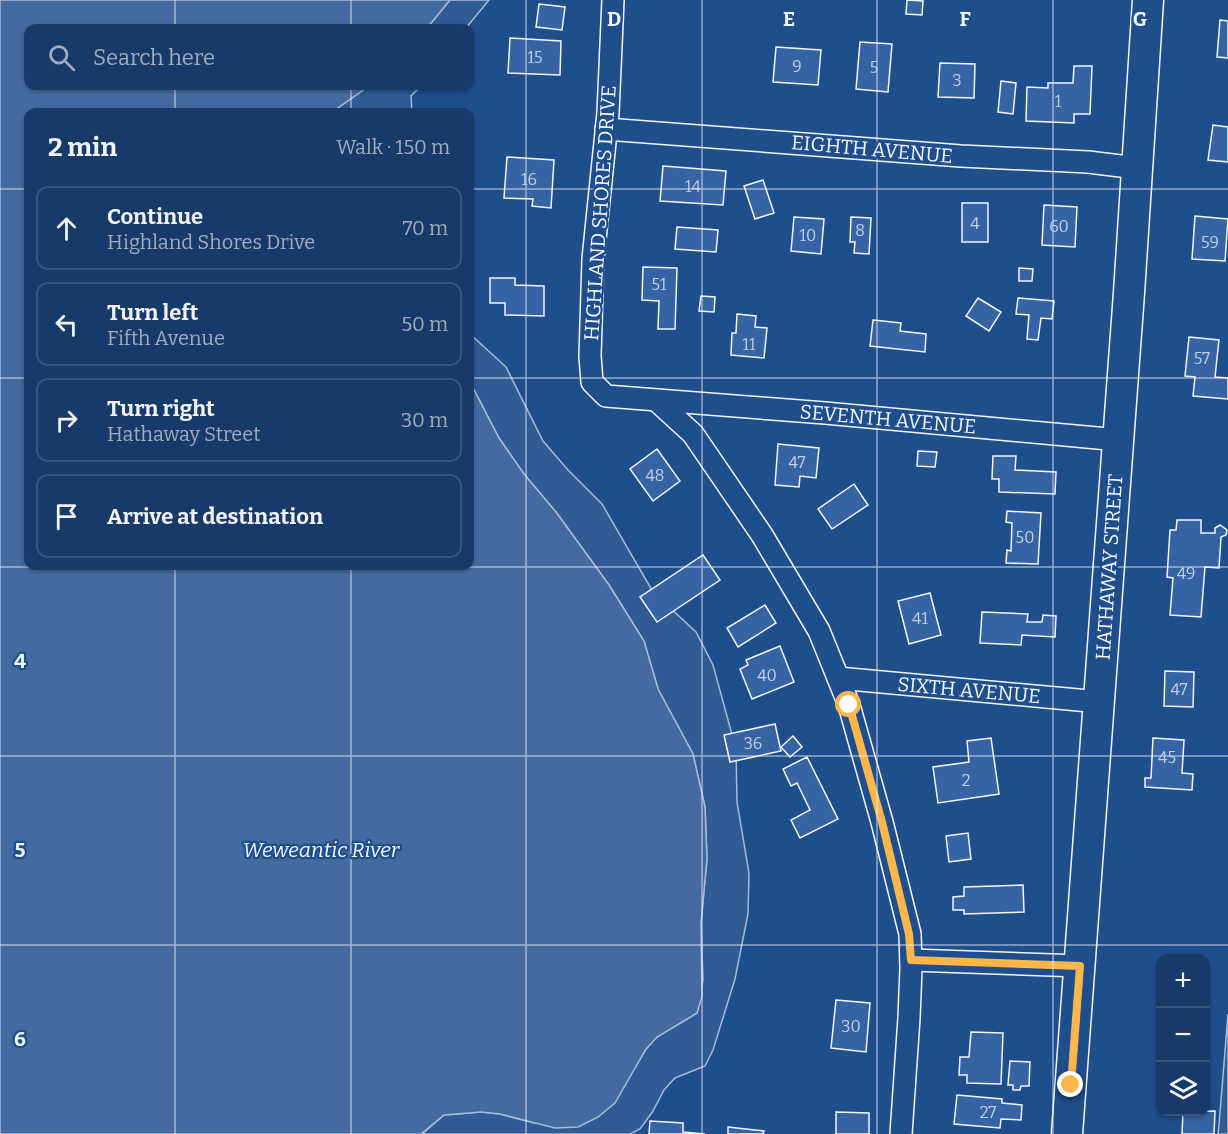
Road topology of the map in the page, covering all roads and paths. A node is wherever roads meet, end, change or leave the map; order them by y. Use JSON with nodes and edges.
{"nodes":[{"id":1,"x":613,"y":0,"type":"edge"},
{"id":2,"x":1148,"y":0,"type":"edge"},
{"id":3,"x":606,"y":129,"type":"junction"},
{"id":4,"x":1137,"y":168,"type":"junction"},
{"id":5,"x":657,"y":401,"type":"junction"},
{"id":6,"x":1119,"y":440,"type":"junction"},
{"id":7,"x":838,"y":678,"type":"junction"},
{"id":8,"x":1100,"y":702,"type":"junction"},
{"id":9,"x":911,"y":960,"type":"junction"},
{"id":10,"x":1080,"y":966,"type":"junction"},
{"id":11,"x":901,"y":1134,"type":"edge"},
{"id":12,"x":1068,"y":1134,"type":"edge"}],
"edges":[{"from":1,"to":3,"type":"street","name":"HIGHLAND SHORES DRIVE"},
{"from":2,"to":4,"type":"street","name":"HATHAWAY STREET"},
{"from":3,"to":4,"type":"street","name":"EIGHTH AVENUE"},
{"from":3,"to":5,"type":"street","name":"HIGHLAND SHORES DRIVE"},
{"from":4,"to":6,"type":"street","name":"HATHAWAY STREET"},
{"from":5,"to":6,"type":"street","name":"SEVENTH AVENUE"},
{"from":5,"to":7,"type":"street"},
{"from":6,"to":8,"type":"street","name":"HATHAWAY STREET"},
{"from":7,"to":8,"type":"street","name":"SIXTH AVENUE"},
{"from":7,"to":9,"type":"street"},
{"from":8,"to":10,"type":"street","name":"HATHAWAY STREET"},
{"from":9,"to":10,"type":"street"},
{"from":9,"to":11,"type":"street"},
{"from":10,"to":12,"type":"street","name":"HATHAWAY STREET"}]}
